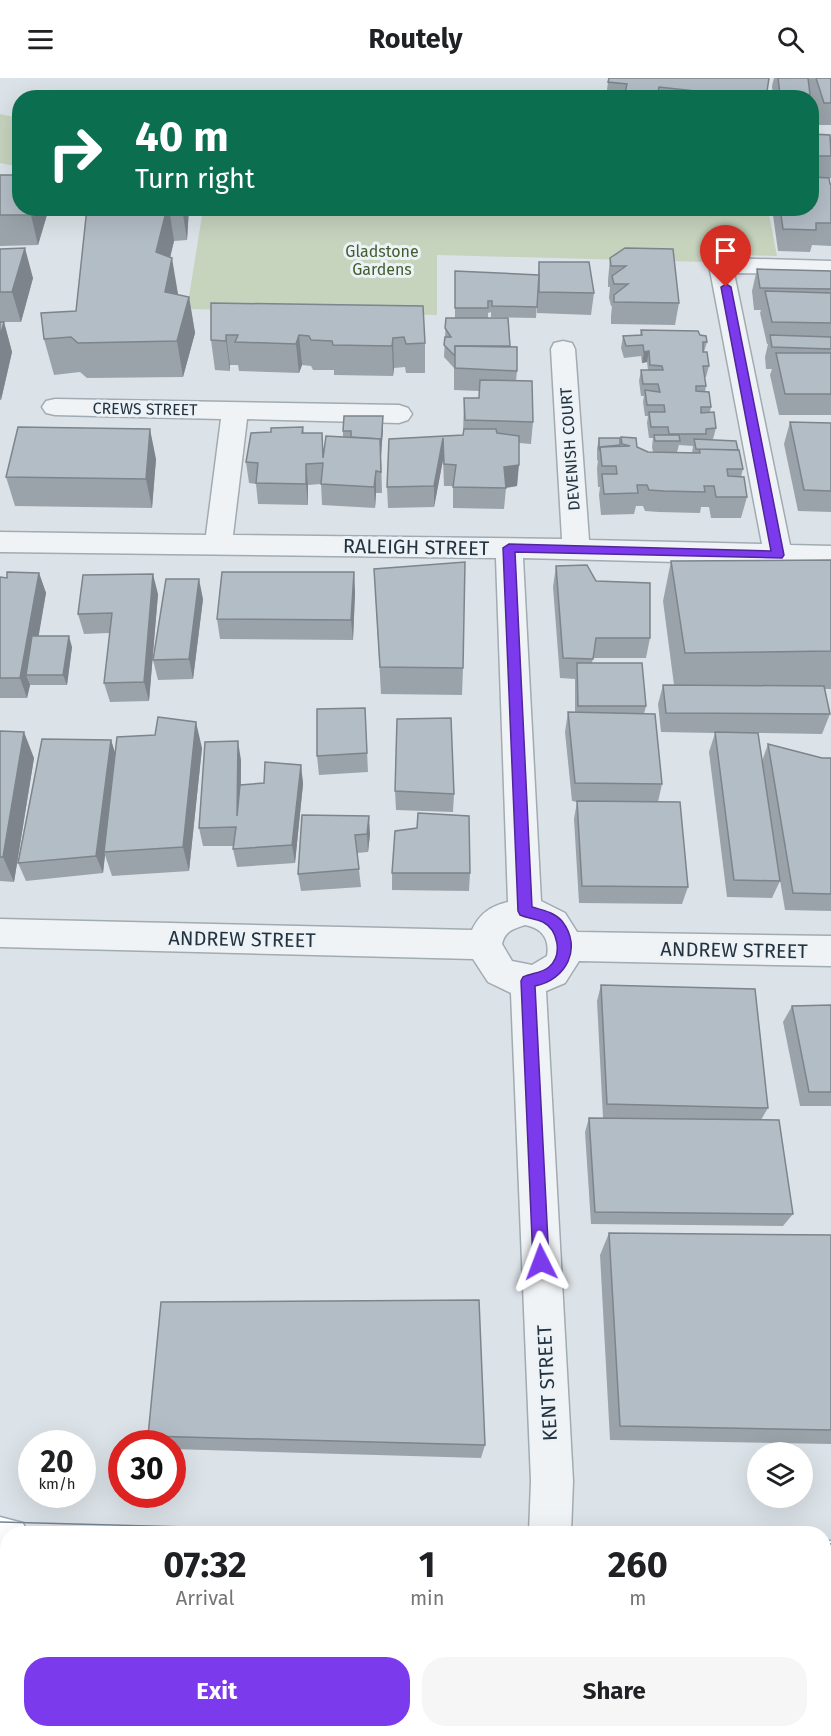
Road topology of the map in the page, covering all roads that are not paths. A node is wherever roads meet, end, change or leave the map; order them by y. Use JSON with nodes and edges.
{"nodes":[{"id":1,"x":831,"y":268,"type":"edge"},
{"id":2,"x":563,"y":349,"type":"dead end"},
{"id":3,"x":55,"y":407,"type":"dead end"},
{"id":4,"x":235,"y":411,"type":"junction"},
{"id":5,"x":399,"y":414,"type":"dead end"},
{"id":6,"x":0,"y":542,"type":"edge"},
{"id":7,"x":218,"y":545,"type":"junction"},
{"id":8,"x":509,"y":548,"type":"junction"},
{"id":9,"x":576,"y":550,"type":"junction"},
{"id":10,"x":778,"y":555,"type":"junction"},
{"id":11,"x":831,"y":556,"type":"edge"},
{"id":12,"x":525,"y":911,"type":"junction"},
{"id":13,"x":0,"y":933,"type":"edge"},
{"id":14,"x":484,"y":945,"type":"junction"},
{"id":15,"x":565,"y":946,"type":"junction"},
{"id":16,"x":831,"y":951,"type":"edge"},
{"id":17,"x":528,"y":981,"type":"junction"},
{"id":18,"x":550,"y":1526,"type":"edge"}],
"edges":[{"from":1,"to":10,"type":"street"},
{"from":2,"to":9,"type":"street","name":"DEVENISH COURT"},
{"from":3,"to":4,"type":"street","name":"CREWS STREET"},
{"from":4,"to":5,"type":"street","name":"CREWS STREET"},
{"from":4,"to":7,"type":"street"},
{"from":6,"to":7,"type":"street","name":"RALEIGH STREET"},
{"from":7,"to":8,"type":"street","name":"RALEIGH STREET"},
{"from":8,"to":9,"type":"street","name":"RALEIGH STREET"},
{"from":8,"to":12,"type":"street"},
{"from":9,"to":10,"type":"street","name":"RALEIGH STREET"},
{"from":10,"to":11,"type":"street","name":"RALEIGH STREET"},
{"from":12,"to":14,"type":"street"},
{"from":12,"to":15,"type":"street"},
{"from":13,"to":14,"type":"street","name":"ANDREW STREET"},
{"from":14,"to":17,"type":"street"},
{"from":15,"to":16,"type":"street","name":"ANDREW STREET"},
{"from":15,"to":17,"type":"street"},
{"from":17,"to":18,"type":"street","name":"KENT STREET"}]}
